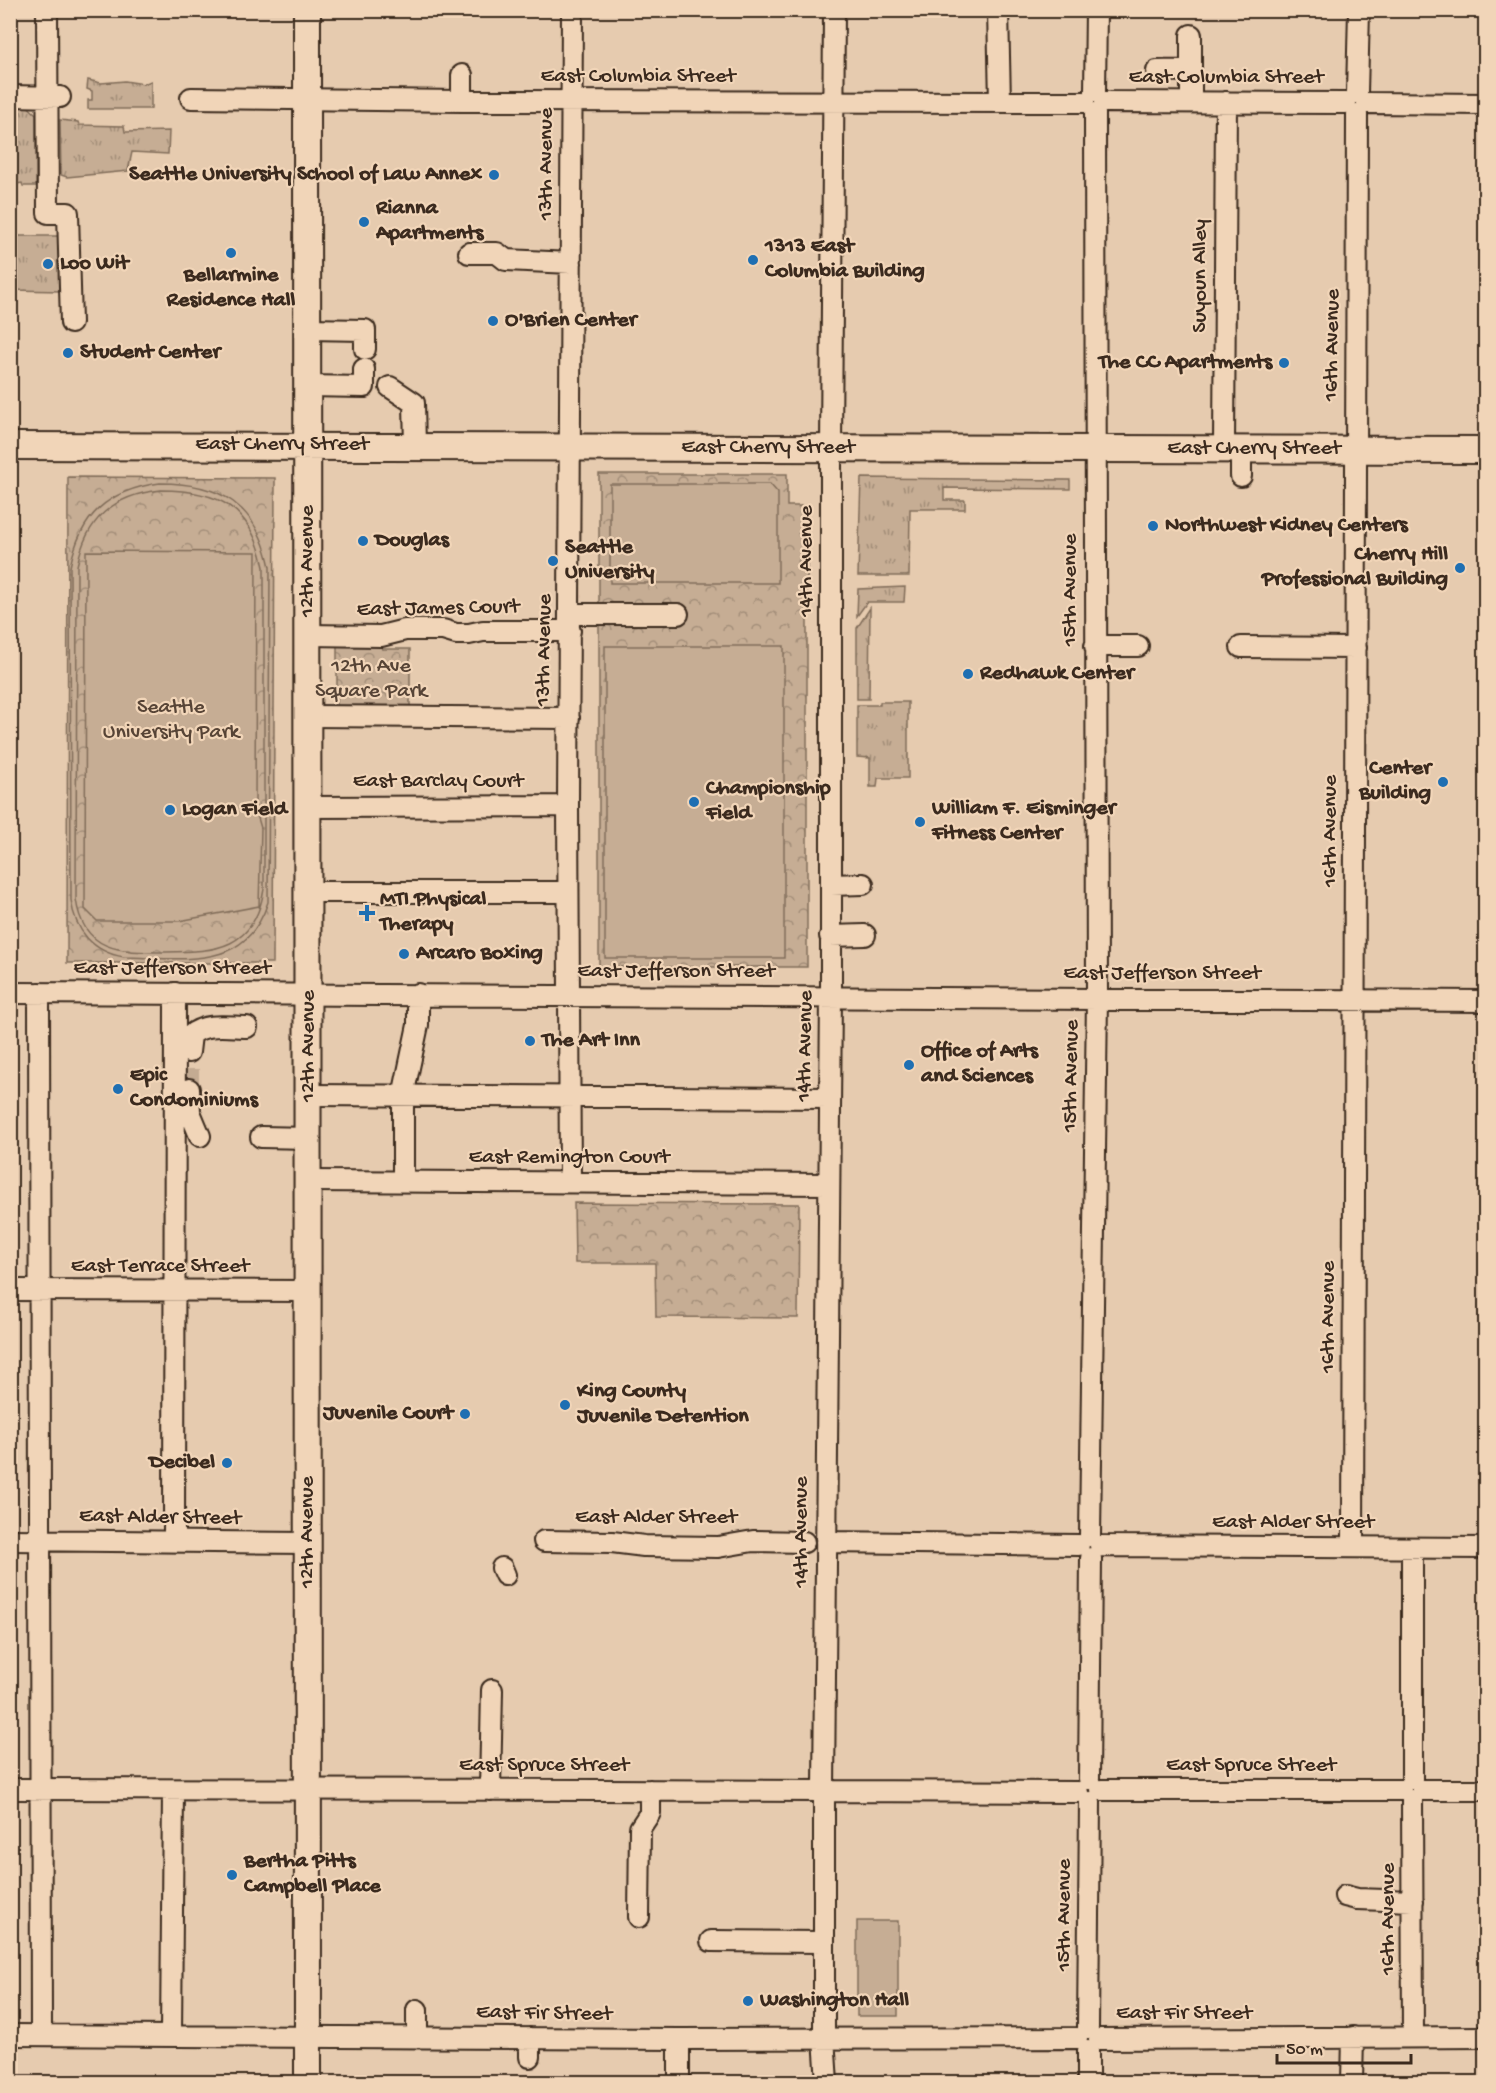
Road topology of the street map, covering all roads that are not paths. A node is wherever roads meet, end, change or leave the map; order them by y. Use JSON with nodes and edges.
{"nodes":[{"id":1,"x":46,"y":10,"type":"edge"},
{"id":2,"x":307,"y":10,"type":"edge"},
{"id":3,"x":572,"y":10,"type":"edge"},
{"id":4,"x":834,"y":10,"type":"edge"},
{"id":5,"x":998,"y":10,"type":"edge"},
{"id":6,"x":1096,"y":10,"type":"edge"},
{"id":7,"x":1359,"y":10,"type":"edge"},
{"id":8,"x":1191,"y":35,"type":"dead end"},
{"id":9,"x":1191,"y":70,"type":"junction"},
{"id":10,"x":1157,"y":71,"type":"dead end"},
{"id":11,"x":462,"y":75,"type":"dead end"},
{"id":12,"x":10,"y":96,"type":"edge"},
{"id":13,"x":54,"y":96,"type":"junction"},
{"id":14,"x":191,"y":98,"type":"dead end"},
{"id":15,"x":307,"y":99,"type":"junction"},
{"id":16,"x":571,"y":100,"type":"junction"},
{"id":17,"x":462,"y":101,"type":"junction"},
{"id":18,"x":833,"y":102,"type":"junction"},
{"id":19,"x":1000,"y":102,"type":"junction"},
{"id":20,"x":1095,"y":102,"type":"junction"},
{"id":21,"x":1191,"y":102,"type":"junction"},
{"id":22,"x":1226,"y":102,"type":"junction"},
{"id":23,"x":1357,"y":103,"type":"junction"},
{"id":24,"x":1485,"y":104,"type":"edge"},
{"id":25,"x":469,"y":253,"type":"dead end"},
{"id":26,"x":571,"y":262,"type":"junction"},
{"id":27,"x":71,"y":323,"type":"dead end"},
{"id":28,"x":307,"y":329,"type":"junction"},
{"id":29,"x":364,"y":349,"type":"dead end"},
{"id":30,"x":364,"y":369,"type":"dead end"},
{"id":31,"x":307,"y":386,"type":"junction"},
{"id":32,"x":390,"y":387,"type":"dead end"},
{"id":33,"x":10,"y":446,"type":"edge"},
{"id":34,"x":307,"y":446,"type":"junction"},
{"id":35,"x":415,"y":446,"type":"junction"},
{"id":36,"x":571,"y":447,"type":"junction"},
{"id":37,"x":831,"y":448,"type":"junction"},
{"id":38,"x":1095,"y":449,"type":"junction"},
{"id":39,"x":1233,"y":449,"type":"junction"},
{"id":40,"x":1355,"y":450,"type":"junction"},
{"id":41,"x":1485,"y":450,"type":"edge"},
{"id":42,"x":1241,"y":476,"type":"dead end"},
{"id":43,"x":678,"y":614,"type":"dead end"},
{"id":44,"x":570,"y":622,"type":"junction"},
{"id":45,"x":308,"y":635,"type":"junction"},
{"id":46,"x":1095,"y":646,"type":"junction"},
{"id":47,"x":1138,"y":646,"type":"dead end"},
{"id":48,"x":1241,"y":647,"type":"dead end"},
{"id":49,"x":1356,"y":648,"type":"junction"},
{"id":50,"x":309,"y":716,"type":"junction"},
{"id":51,"x":569,"y":718,"type":"junction"},
{"id":52,"x":568,"y":806,"type":"junction"},
{"id":53,"x":308,"y":807,"type":"junction"},
{"id":54,"x":863,"y":884,"type":"dead end"},
{"id":55,"x":831,"y":885,"type":"junction"},
{"id":56,"x":308,"y":892,"type":"junction"},
{"id":57,"x":568,"y":892,"type":"junction"},
{"id":58,"x":865,"y":935,"type":"dead end"},
{"id":59,"x":830,"y":936,"type":"junction"},
{"id":60,"x":10,"y":993,"type":"edge"},
{"id":61,"x":39,"y":993,"type":"junction"},
{"id":62,"x":175,"y":993,"type":"junction"},
{"id":63,"x":309,"y":993,"type":"junction"},
{"id":64,"x":418,"y":994,"type":"junction"},
{"id":65,"x":569,"y":995,"type":"junction"},
{"id":66,"x":831,"y":996,"type":"junction"},
{"id":67,"x":1096,"y":998,"type":"junction"},
{"id":68,"x":1354,"y":1000,"type":"junction"},
{"id":69,"x":1485,"y":1001,"type":"edge"},
{"id":70,"x":247,"y":1027,"type":"dead end"},
{"id":71,"x":189,"y":1052,"type":"tunnel mouth"},
{"id":72,"x":189,"y":1089,"type":"tunnel mouth"},
{"id":73,"x":309,"y":1095,"type":"junction"},
{"id":74,"x":403,"y":1096,"type":"junction"},
{"id":75,"x":570,"y":1096,"type":"junction"},
{"id":76,"x":829,"y":1098,"type":"junction"},
{"id":77,"x":200,"y":1136,"type":"dead end"},
{"id":78,"x":261,"y":1137,"type":"dead end"},
{"id":79,"x":309,"y":1138,"type":"junction"},
{"id":80,"x":309,"y":1181,"type":"junction"},
{"id":81,"x":403,"y":1181,"type":"junction"},
{"id":82,"x":570,"y":1182,"type":"junction"},
{"id":83,"x":828,"y":1184,"type":"junction"},
{"id":84,"x":10,"y":1290,"type":"edge"},
{"id":85,"x":40,"y":1290,"type":"junction"},
{"id":86,"x":174,"y":1291,"type":"junction"},
{"id":87,"x":309,"y":1292,"type":"junction"},
{"id":88,"x":10,"y":1540,"type":"edge"},
{"id":89,"x":40,"y":1540,"type":"junction"},
{"id":90,"x":174,"y":1541,"type":"junction"},
{"id":91,"x":544,"y":1541,"type":"dead end"},
{"id":92,"x":804,"y":1542,"type":"dead end"},
{"id":93,"x":826,"y":1542,"type":"junction"},
{"id":94,"x":308,"y":1544,"type":"junction"},
{"id":95,"x":1090,"y":1546,"type":"junction"},
{"id":96,"x":1353,"y":1547,"type":"junction"},
{"id":97,"x":1412,"y":1548,"type":"junction"},
{"id":98,"x":1485,"y":1548,"type":"edge"},
{"id":99,"x":492,"y":1690,"type":"dead end"},
{"id":100,"x":10,"y":1789,"type":"edge"},
{"id":101,"x":40,"y":1789,"type":"junction"},
{"id":102,"x":174,"y":1790,"type":"junction"},
{"id":103,"x":308,"y":1790,"type":"junction"},
{"id":104,"x":490,"y":1790,"type":"junction"},
{"id":105,"x":650,"y":1790,"type":"junction"},
{"id":106,"x":824,"y":1790,"type":"junction"},
{"id":107,"x":1412,"y":1790,"type":"junction"},
{"id":108,"x":1485,"y":1790,"type":"edge"},
{"id":109,"x":1089,"y":1791,"type":"junction"},
{"id":110,"x":1345,"y":1896,"type":"dead end"},
{"id":111,"x":1413,"y":1901,"type":"junction"},
{"id":112,"x":639,"y":1917,"type":"dead end"},
{"id":113,"x":711,"y":1941,"type":"dead end"},
{"id":114,"x":824,"y":1942,"type":"junction"},
{"id":115,"x":417,"y":2010,"type":"dead end"},
{"id":116,"x":10,"y":2035,"type":"edge"},
{"id":117,"x":41,"y":2035,"type":"junction"},
{"id":118,"x":171,"y":2035,"type":"junction"},
{"id":119,"x":308,"y":2036,"type":"junction"},
{"id":120,"x":417,"y":2037,"type":"junction"},
{"id":121,"x":1353,"y":2037,"type":"junction"},
{"id":122,"x":1413,"y":2037,"type":"junction"},
{"id":123,"x":1485,"y":2037,"type":"edge"},
{"id":124,"x":824,"y":2038,"type":"junction"},
{"id":125,"x":679,"y":2039,"type":"junction"},
{"id":126,"x":1088,"y":2039,"type":"junction"},
{"id":127,"x":308,"y":2082,"type":"edge"},
{"id":128,"x":679,"y":2082,"type":"edge"},
{"id":129,"x":827,"y":2082,"type":"edge"},
{"id":130,"x":1088,"y":2082,"type":"edge"},
{"id":131,"x":1352,"y":2082,"type":"edge"}],
"edges":[{"from":1,"to":13,"type":"street"},
{"from":2,"to":15,"type":"main road","name":"12th Avenue"},
{"from":3,"to":16,"type":"street","name":"13th Avenue"},
{"from":4,"to":18,"type":"street","name":"14th Avenue"},
{"from":5,"to":19,"type":"street"},
{"from":6,"to":20,"type":"street","name":"15th Avenue"},
{"from":7,"to":23,"type":"street","name":"16th Avenue"},
{"from":8,"to":9,"type":"street"},
{"from":9,"to":10,"type":"street"},
{"from":9,"to":21,"type":"street"},
{"from":11,"to":17,"type":"street"},
{"from":12,"to":13,"type":"street"},
{"from":13,"to":27,"type":"street"},
{"from":14,"to":15,"type":"street","name":"East Columbia Street"},
{"from":15,"to":17,"type":"street","name":"East Columbia Street"},
{"from":15,"to":28,"type":"main road","name":"12th Avenue"},
{"from":16,"to":17,"type":"street","name":"East Columbia Street"},
{"from":16,"to":18,"type":"street","name":"East Columbia Street"},
{"from":16,"to":26,"type":"street","name":"13th Avenue"},
{"from":18,"to":19,"type":"street","name":"East Columbia Street"},
{"from":18,"to":37,"type":"street","name":"14th Avenue"},
{"from":19,"to":20,"type":"street","name":"East Columbia Street"},
{"from":20,"to":21,"type":"street","name":"East Columbia Street"},
{"from":20,"to":38,"type":"street","name":"15th Avenue"},
{"from":21,"to":22,"type":"street","name":"East Columbia Street"},
{"from":22,"to":23,"type":"street","name":"East Columbia Street"},
{"from":22,"to":39,"type":"street","name":"Suyoun Alley"},
{"from":23,"to":24,"type":"street","name":"East Columbia Street"},
{"from":23,"to":40,"type":"street","name":"16th Avenue"},
{"from":25,"to":26,"type":"street"},
{"from":26,"to":36,"type":"street","name":"13th Avenue"},
{"from":28,"to":29,"type":"street"},
{"from":28,"to":31,"type":"main road","name":"12th Avenue"},
{"from":30,"to":31,"type":"street"},
{"from":31,"to":34,"type":"main road","name":"12th Avenue"},
{"from":32,"to":35,"type":"street"},
{"from":33,"to":34,"type":"main road","name":"East Cherry Street"},
{"from":34,"to":35,"type":"main road","name":"East Cherry Street"},
{"from":34,"to":45,"type":"main road","name":"12th Avenue"},
{"from":35,"to":36,"type":"main road","name":"East Cherry Street"},
{"from":36,"to":37,"type":"main road","name":"East Cherry Street"},
{"from":36,"to":44,"type":"street","name":"13th Avenue"},
{"from":37,"to":38,"type":"main road","name":"East Cherry Street"},
{"from":37,"to":55,"type":"street","name":"14th Avenue"},
{"from":38,"to":39,"type":"main road","name":"East Cherry Street"},
{"from":38,"to":46,"type":"street","name":"15th Avenue"},
{"from":39,"to":40,"type":"main road","name":"East Cherry Street"},
{"from":39,"to":42,"type":"street","name":"Suyoun Alley"},
{"from":40,"to":41,"type":"main road","name":"East Cherry Street"},
{"from":40,"to":49,"type":"street","name":"16th Avenue"},
{"from":43,"to":44,"type":"street","name":"East James Court"},
{"from":44,"to":45,"type":"street","name":"East James Court"},
{"from":44,"to":51,"type":"street","name":"13th Avenue"},
{"from":45,"to":50,"type":"main road","name":"12th Avenue"},
{"from":46,"to":47,"type":"street"},
{"from":46,"to":67,"type":"street","name":"15th Avenue"},
{"from":48,"to":49,"type":"street"},
{"from":49,"to":68,"type":"street","name":"16th Avenue"},
{"from":50,"to":51,"type":"street"},
{"from":50,"to":53,"type":"main road","name":"12th Avenue"},
{"from":51,"to":52,"type":"street","name":"13th Avenue"},
{"from":52,"to":53,"type":"street","name":"East Barclay Court"},
{"from":52,"to":57,"type":"street","name":"13th Avenue"},
{"from":53,"to":56,"type":"main road","name":"12th Avenue"},
{"from":54,"to":55,"type":"street"},
{"from":55,"to":59,"type":"street","name":"14th Avenue"},
{"from":56,"to":57,"type":"street"},
{"from":56,"to":63,"type":"main road","name":"12th Avenue"},
{"from":57,"to":65,"type":"street","name":"13th Avenue"},
{"from":58,"to":59,"type":"street"},
{"from":59,"to":66,"type":"street","name":"14th Avenue"},
{"from":60,"to":61,"type":"street","name":"East Jefferson Street"},
{"from":61,"to":62,"type":"street","name":"East Jefferson Street"},
{"from":61,"to":85,"type":"street"},
{"from":62,"to":63,"type":"street","name":"East Jefferson Street"},
{"from":62,"to":86,"type":"street"},
{"from":63,"to":64,"type":"street","name":"East Jefferson Street"},
{"from":63,"to":73,"type":"main road","name":"12th Avenue"},
{"from":64,"to":65,"type":"street","name":"East Jefferson Street"},
{"from":64,"to":74,"type":"street"},
{"from":65,"to":66,"type":"street","name":"East Jefferson Street"},
{"from":65,"to":75,"type":"street","name":"13th Avenue"},
{"from":66,"to":67,"type":"street","name":"East Jefferson Street"},
{"from":66,"to":76,"type":"street","name":"14th Avenue"},
{"from":67,"to":68,"type":"street","name":"East Jefferson Street"},
{"from":67,"to":95,"type":"street","name":"15th Avenue"},
{"from":68,"to":69,"type":"street","name":"East Jefferson Street"},
{"from":68,"to":96,"type":"street","name":"16th Avenue"},
{"from":70,"to":71,"type":"street"},
{"from":72,"to":77,"type":"street"},
{"from":73,"to":74,"type":"street"},
{"from":73,"to":79,"type":"main road","name":"12th Avenue"},
{"from":74,"to":75,"type":"street"},
{"from":74,"to":81,"type":"street"},
{"from":75,"to":76,"type":"street"},
{"from":75,"to":82,"type":"street","name":"13th Avenue"},
{"from":76,"to":83,"type":"street","name":"14th Avenue"},
{"from":78,"to":79,"type":"street"},
{"from":79,"to":80,"type":"main road","name":"12th Avenue"},
{"from":80,"to":81,"type":"street","name":"East Remington Court"},
{"from":80,"to":87,"type":"main road","name":"12th Avenue"},
{"from":81,"to":82,"type":"street","name":"East Remington Court"},
{"from":82,"to":83,"type":"street","name":"East Remington Court"},
{"from":83,"to":93,"type":"street","name":"14th Avenue"},
{"from":84,"to":85,"type":"street","name":"East Terrace Street"},
{"from":85,"to":86,"type":"street","name":"East Terrace Street"},
{"from":85,"to":89,"type":"street"},
{"from":86,"to":87,"type":"street","name":"East Terrace Street"},
{"from":86,"to":90,"type":"street"},
{"from":87,"to":94,"type":"main road","name":"12th Avenue"},
{"from":88,"to":89,"type":"street","name":"East Alder Street"},
{"from":89,"to":90,"type":"street","name":"East Alder Street"},
{"from":89,"to":101,"type":"street"},
{"from":90,"to":94,"type":"street","name":"East Alder Street"},
{"from":91,"to":92,"type":"street","name":"East Alder Street"},
{"from":93,"to":95,"type":"street","name":"East Alder Street"},
{"from":93,"to":106,"type":"street","name":"14th Avenue"},
{"from":94,"to":103,"type":"main road","name":"12th Avenue"},
{"from":95,"to":96,"type":"street","name":"East Alder Street"},
{"from":95,"to":109,"type":"street","name":"15th Avenue"},
{"from":96,"to":97,"type":"street","name":"East Alder Street"},
{"from":97,"to":98,"type":"street","name":"East Alder Street"},
{"from":97,"to":107,"type":"street","name":"16th Avenue"},
{"from":99,"to":104,"type":"street"},
{"from":100,"to":101,"type":"street","name":"East Spruce Street"},
{"from":101,"to":102,"type":"street","name":"East Spruce Street"},
{"from":101,"to":117,"type":"street"},
{"from":102,"to":103,"type":"street","name":"East Spruce Street"},
{"from":102,"to":118,"type":"street"},
{"from":103,"to":104,"type":"street","name":"East Spruce Street"},
{"from":103,"to":119,"type":"main road","name":"12th Avenue"},
{"from":104,"to":105,"type":"street","name":"East Spruce Street"},
{"from":105,"to":106,"type":"street","name":"East Spruce Street"},
{"from":105,"to":112,"type":"street"},
{"from":106,"to":109,"type":"street","name":"East Spruce Street"},
{"from":106,"to":114,"type":"street","name":"14th Avenue"},
{"from":107,"to":108,"type":"street","name":"East Spruce Street"},
{"from":107,"to":109,"type":"street","name":"East Spruce Street"},
{"from":107,"to":111,"type":"street","name":"16th Avenue"},
{"from":109,"to":126,"type":"street","name":"15th Avenue"},
{"from":110,"to":111,"type":"street"},
{"from":111,"to":122,"type":"street","name":"16th Avenue"},
{"from":113,"to":114,"type":"street"},
{"from":114,"to":124,"type":"street","name":"14th Avenue"},
{"from":115,"to":120,"type":"street"},
{"from":116,"to":117,"type":"street","name":"East Fir Street"},
{"from":117,"to":118,"type":"street","name":"East Fir Street"},
{"from":118,"to":119,"type":"street","name":"East Fir Street"},
{"from":119,"to":120,"type":"street","name":"East Fir Street"},
{"from":119,"to":127,"type":"main road","name":"12th Avenue"},
{"from":120,"to":125,"type":"street","name":"East Fir Street"},
{"from":121,"to":122,"type":"street","name":"East Fir Street"},
{"from":121,"to":126,"type":"street","name":"East Fir Street"},
{"from":121,"to":131,"type":"street"},
{"from":122,"to":123,"type":"street","name":"East Fir Street"},
{"from":124,"to":125,"type":"street","name":"East Fir Street"},
{"from":124,"to":126,"type":"street","name":"East Fir Street"},
{"from":124,"to":129,"type":"street","name":"14th Avenue"},
{"from":125,"to":128,"type":"street"},
{"from":126,"to":130,"type":"street","name":"15th Avenue"}]}
